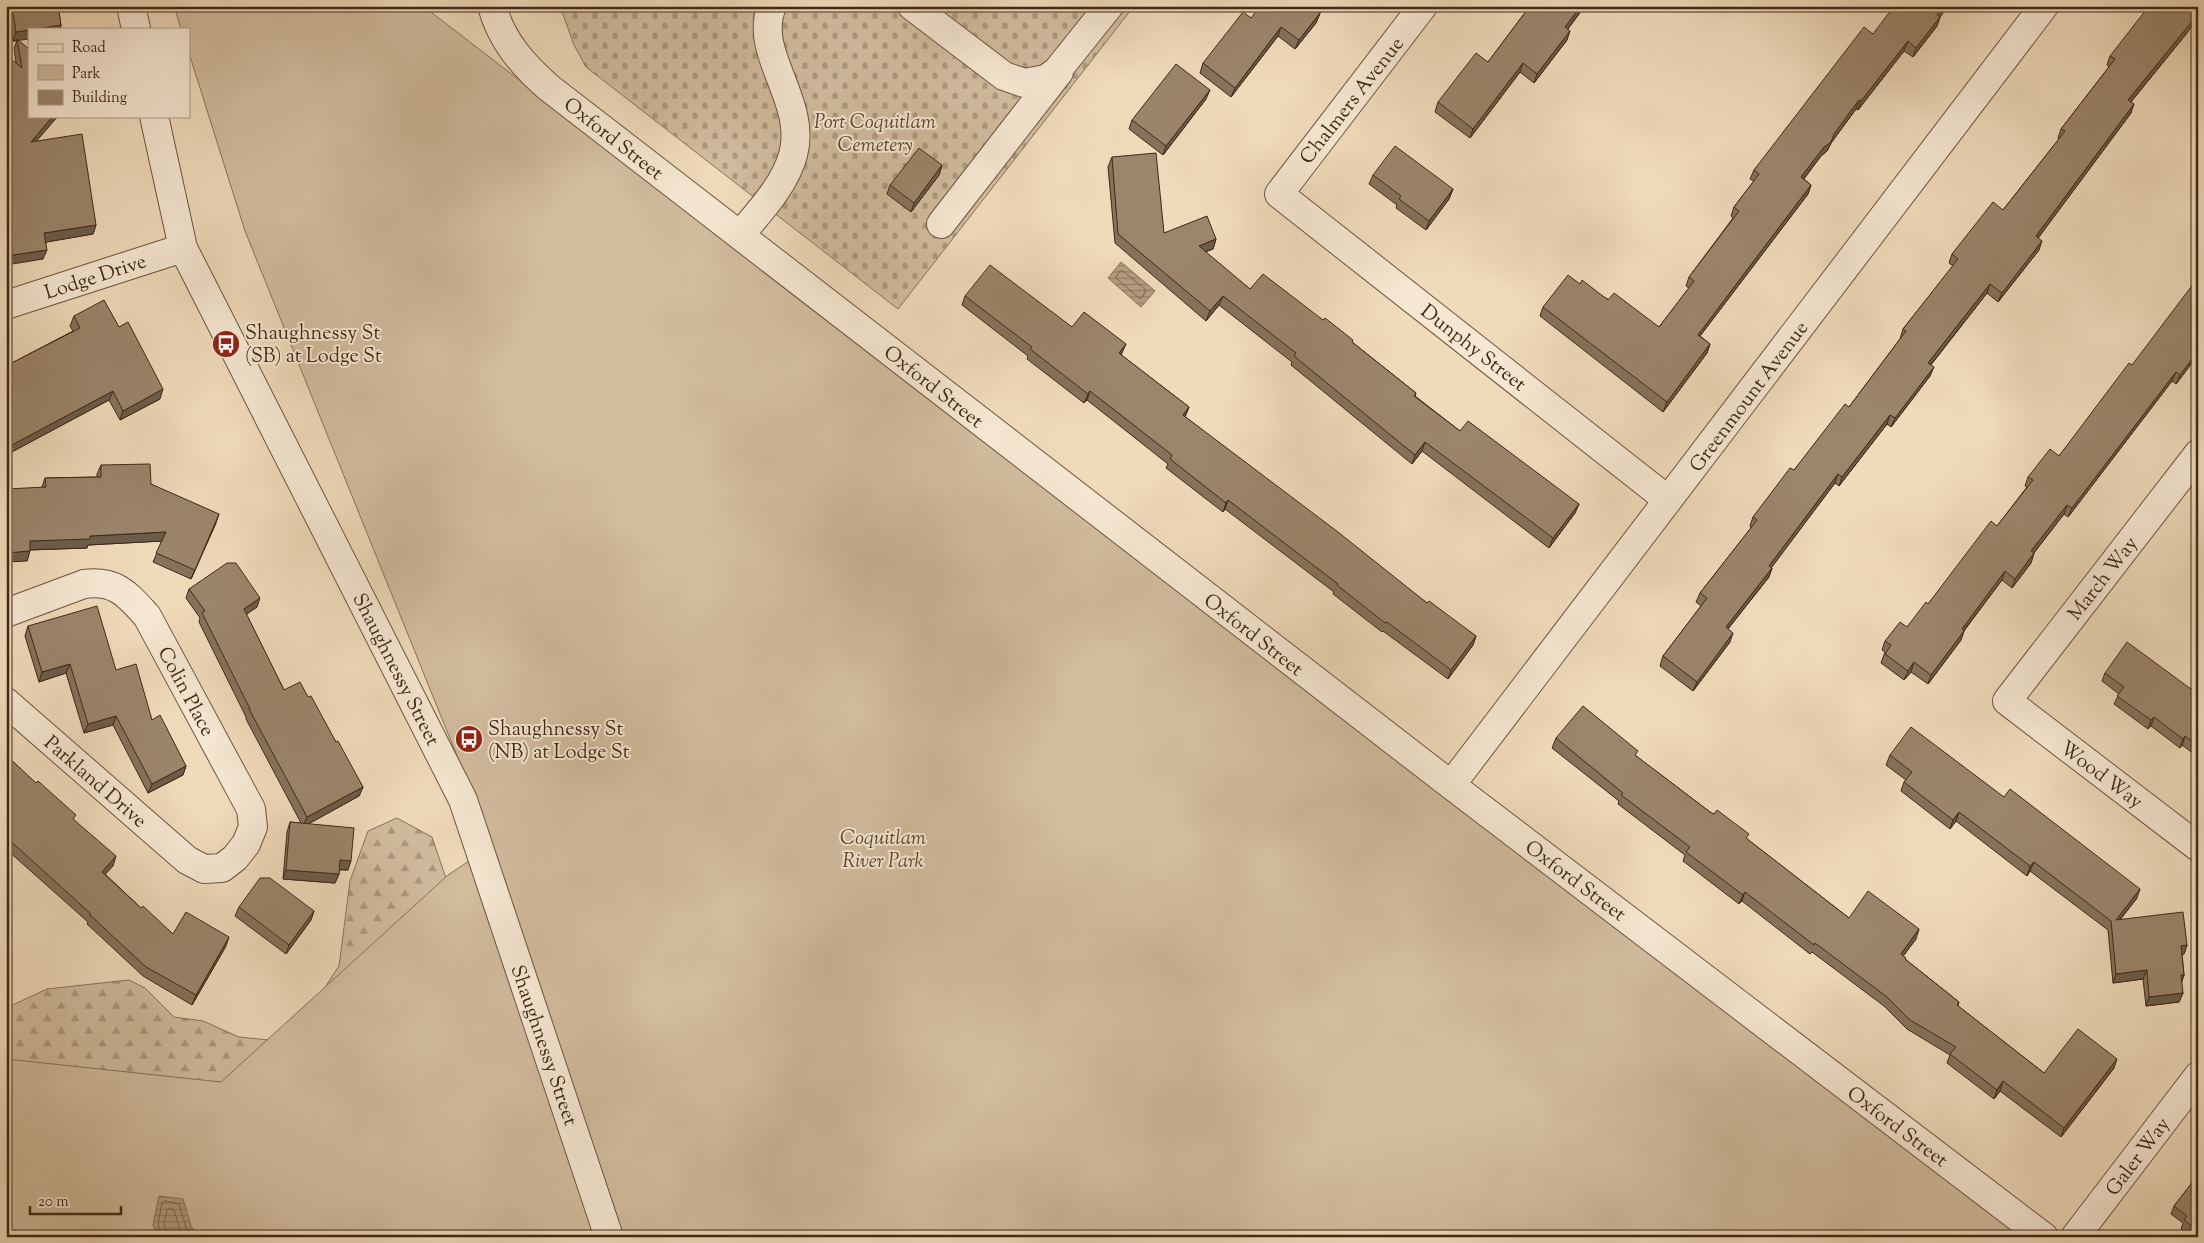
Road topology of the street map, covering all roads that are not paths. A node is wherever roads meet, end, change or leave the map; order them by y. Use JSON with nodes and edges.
{"nodes":[{"id":1,"x":131,"y":6,"type":"edge"},
{"id":2,"x":492,"y":6,"type":"edge"},
{"id":3,"x":772,"y":6,"type":"edge"},
{"id":4,"x":912,"y":6,"type":"edge"},
{"id":5,"x":1108,"y":6,"type":"edge"},
{"id":6,"x":1424,"y":6,"type":"edge"},
{"id":7,"x":2044,"y":6,"type":"edge"},
{"id":8,"x":136,"y":28,"type":"edge"},
{"id":9,"x":1067,"y":61,"type":"junction"},
{"id":10,"x":154,"y":118,"type":"edge"},
{"id":11,"x":1279,"y":194,"type":"joint"},
{"id":12,"x":941,"y":224,"type":"dead end"},
{"id":13,"x":740,"y":236,"type":"junction"},
{"id":14,"x":183,"y":248,"type":"junction"},
{"id":15,"x":6,"y":305,"type":"edge"},
{"id":16,"x":2198,"y":454,"type":"edge"},
{"id":17,"x":1668,"y":500,"type":"junction"},
{"id":18,"x":6,"y":613,"type":"edge"},
{"id":19,"x":2007,"y":701,"type":"joint"},
{"id":20,"x":6,"y":702,"type":"edge"},
{"id":21,"x":1451,"y":785,"type":"junction"},
{"id":22,"x":2198,"y":847,"type":"edge"},
{"id":23,"x":187,"y":860,"type":"joint"},
{"id":24,"x":2198,"y":1076,"type":"edge"},
{"id":25,"x":609,"y":1237,"type":"edge"},
{"id":26,"x":2044,"y":1237,"type":"edge"},
{"id":27,"x":2076,"y":1237,"type":"edge"}],
"edges":[{"from":1,"to":8,"type":"street"},
{"from":2,"to":13,"type":"street","name":"Oxford Street"},
{"from":3,"to":13,"type":"street"},
{"from":4,"to":9,"type":"street"},
{"from":5,"to":9,"type":"street"},
{"from":6,"to":11,"type":"street","name":"Chalmers Avenue"},
{"from":7,"to":17,"type":"street","name":"Greenmount Avenue"},
{"from":9,"to":12,"type":"street"},
{"from":10,"to":14,"type":"street","name":"Shaughnessy Street"},
{"from":11,"to":17,"type":"street","name":"Dunphy Street"},
{"from":13,"to":21,"type":"street","name":"Oxford Street"},
{"from":14,"to":15,"type":"street","name":"Lodge Drive"},
{"from":14,"to":25,"type":"street","name":"Shaughnessy Street"},
{"from":16,"to":19,"type":"street","name":"March Way"},
{"from":17,"to":21,"type":"street","name":"Greenmount Avenue"},
{"from":18,"to":23,"type":"street","name":"Colin Place"},
{"from":19,"to":22,"type":"street","name":"Wood Way"},
{"from":20,"to":23,"type":"street","name":"Parkland Drive"},
{"from":21,"to":26,"type":"street","name":"Oxford Street"},
{"from":24,"to":27,"type":"street","name":"Galer Way"}]}
